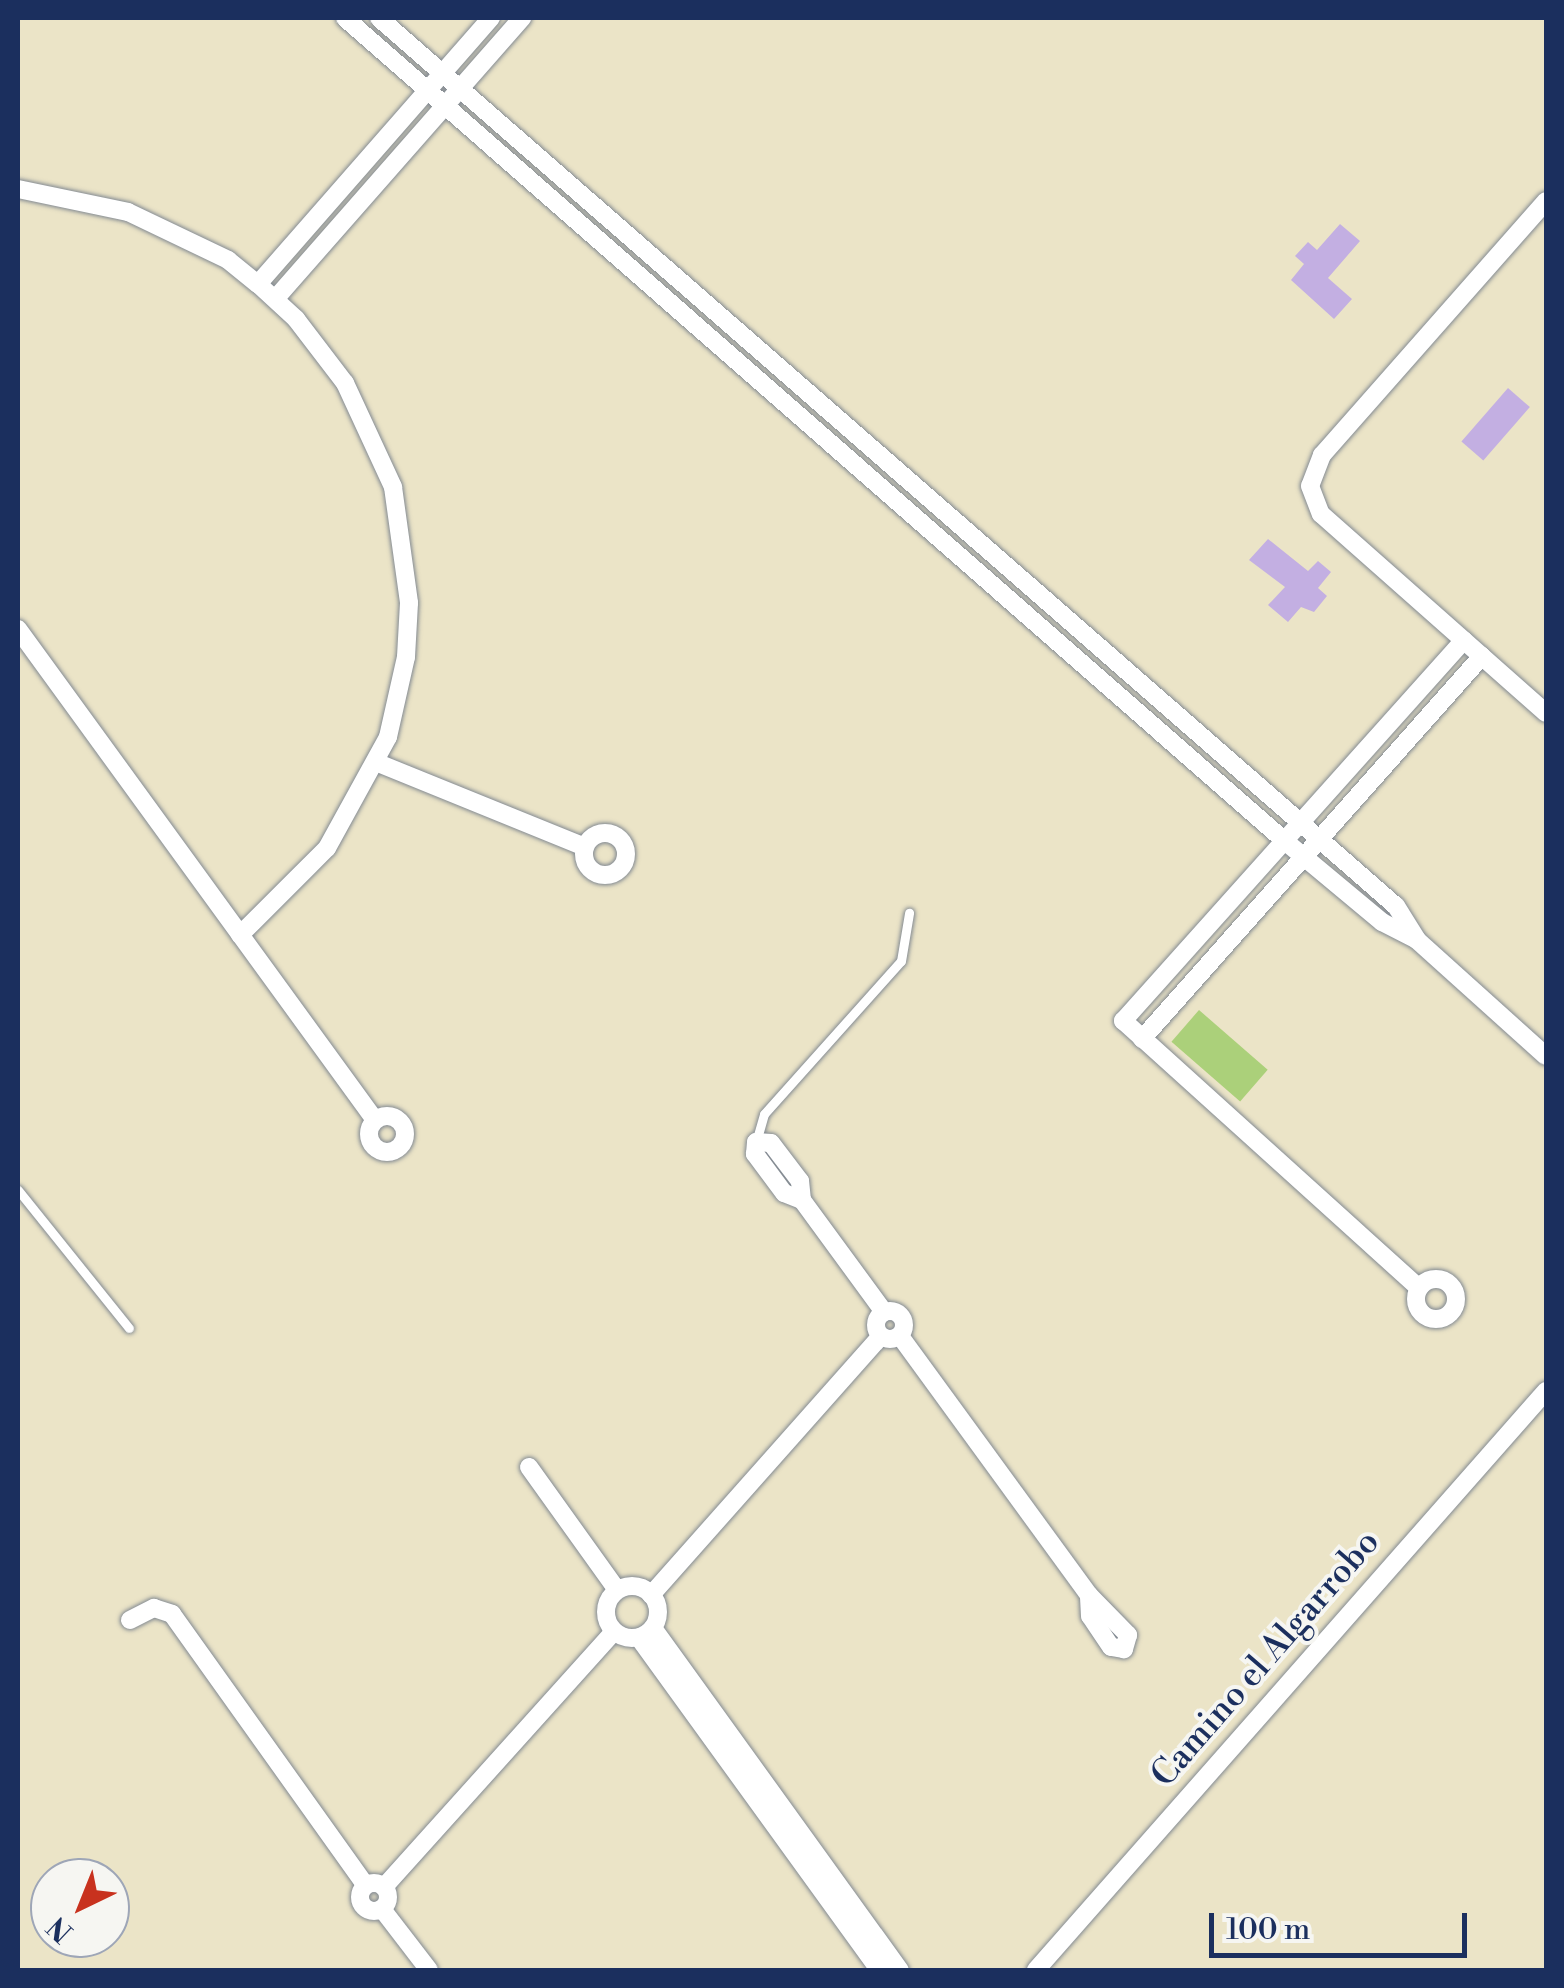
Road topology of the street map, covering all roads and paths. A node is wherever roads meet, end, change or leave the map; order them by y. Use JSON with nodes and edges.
{"nodes":[{"id":1,"x":345,"y":18,"type":"edge"},
{"id":2,"x":379,"y":18,"type":"edge"},
{"id":3,"x":491,"y":18,"type":"edge"},
{"id":4,"x":522,"y":18,"type":"edge"},
{"id":5,"x":442,"y":72,"type":"junction"},
{"id":6,"x":461,"y":88,"type":"junction"},
{"id":7,"x":427,"y":90,"type":"junction"},
{"id":8,"x":445,"y":106,"type":"junction"},
{"id":9,"x":18,"y":189,"type":"edge"},
{"id":10,"x":1546,"y":202,"type":"edge"},
{"id":11,"x":258,"y":284,"type":"junction"},
{"id":12,"x":276,"y":298,"type":"junction"},
{"id":13,"x":18,"y":629,"type":"edge"},
{"id":14,"x":1464,"y":640,"type":"junction"},
{"id":15,"x":1482,"y":656,"type":"junction"},
{"id":16,"x":1546,"y":714,"type":"edge"},
{"id":17,"x":378,"y":763,"type":"junction"},
{"id":18,"x":1301,"y":824,"type":"junction"},
{"id":19,"x":1320,"y":840,"type":"junction"},
{"id":20,"x":1286,"y":842,"type":"junction"},
{"id":21,"x":585,"y":848,"type":"dead end"},
{"id":22,"x":1304,"y":858,"type":"junction"},
{"id":23,"x":908,"y":913,"type":"dead end"},
{"id":24,"x":240,"y":935,"type":"junction"},
{"id":25,"x":1416,"y":940,"type":"junction"},
{"id":26,"x":1142,"y":1040,"type":"junction"},
{"id":27,"x":1546,"y":1056,"type":"edge"},
{"id":28,"x":375,"y":1120,"type":"dead end"},
{"id":29,"x":756,"y":1142,"type":"joint"},
{"id":30,"x":18,"y":1190,"type":"edge"},
{"id":31,"x":1419,"y":1288,"type":"dead end"},
{"id":32,"x":129,"y":1328,"type":"dead end"},
{"id":33,"x":890,"y":1336,"type":"junction"},
{"id":34,"x":1546,"y":1392,"type":"edge"},
{"id":35,"x":530,"y":1467,"type":"dead end"},
{"id":36,"x":617,"y":1590,"type":"junction"},
{"id":37,"x":651,"y":1594,"type":"junction"},
{"id":38,"x":1088,"y":1595,"type":"dead end"},
{"id":39,"x":130,"y":1620,"type":"dead end"},
{"id":40,"x":614,"y":1632,"type":"junction"},
{"id":41,"x":646,"y":1633,"type":"junction"},
{"id":42,"x":375,"y":1886,"type":"junction"},
{"id":43,"x":429,"y":1970,"type":"edge"},
{"id":44,"x":879,"y":1970,"type":"edge"},
{"id":45,"x":900,"y":1970,"type":"edge"},
{"id":46,"x":1036,"y":1970,"type":"edge"}],
"edges":[{"from":1,"to":7,"type":"street"},
{"from":2,"to":5,"type":"street"},
{"from":3,"to":5,"type":"street"},
{"from":4,"to":6,"type":"street"},
{"from":5,"to":6,"type":"street"},
{"from":5,"to":7,"type":"street"},
{"from":6,"to":8,"type":"street"},
{"from":6,"to":18,"type":"street"},
{"from":7,"to":8,"type":"street"},
{"from":7,"to":11,"type":"street"},
{"from":8,"to":12,"type":"street"},
{"from":8,"to":20,"type":"street"},
{"from":9,"to":11,"type":"street"},
{"from":10,"to":14,"type":"street"},
{"from":11,"to":12,"type":"street"},
{"from":12,"to":17,"type":"street"},
{"from":13,"to":24,"type":"street"},
{"from":14,"to":15,"type":"street"},
{"from":14,"to":18,"type":"street"},
{"from":15,"to":16,"type":"street"},
{"from":15,"to":19,"type":"street"},
{"from":17,"to":21,"type":"street"},
{"from":17,"to":24,"type":"street"},
{"from":18,"to":19,"type":"street"},
{"from":18,"to":20,"type":"street"},
{"from":19,"to":22,"type":"street"},
{"from":19,"to":25,"type":"street"},
{"from":20,"to":22,"type":"street"},
{"from":20,"to":26,"type":"street"},
{"from":22,"to":25,"type":"street"},
{"from":22,"to":26,"type":"street"},
{"from":23,"to":29,"type":"lane"},
{"from":24,"to":28,"type":"street"},
{"from":25,"to":27,"type":"street"},
{"from":26,"to":31,"type":"street"},
{"from":29,"to":33,"type":"street"},
{"from":30,"to":32,"type":"lane"},
{"from":33,"to":37,"type":"street"},
{"from":33,"to":38,"type":"street"},
{"from":34,"to":46,"type":"street","name":"Camino el Algarrobo"},
{"from":35,"to":36,"type":"street"},
{"from":36,"to":37,"type":"street"},
{"from":36,"to":40,"type":"street"},
{"from":37,"to":41,"type":"street"},
{"from":39,"to":42,"type":"street"},
{"from":40,"to":41,"type":"street"},
{"from":40,"to":42,"type":"street"},
{"from":41,"to":44,"type":"street"},
{"from":41,"to":45,"type":"street"},
{"from":42,"to":43,"type":"street"}]}
